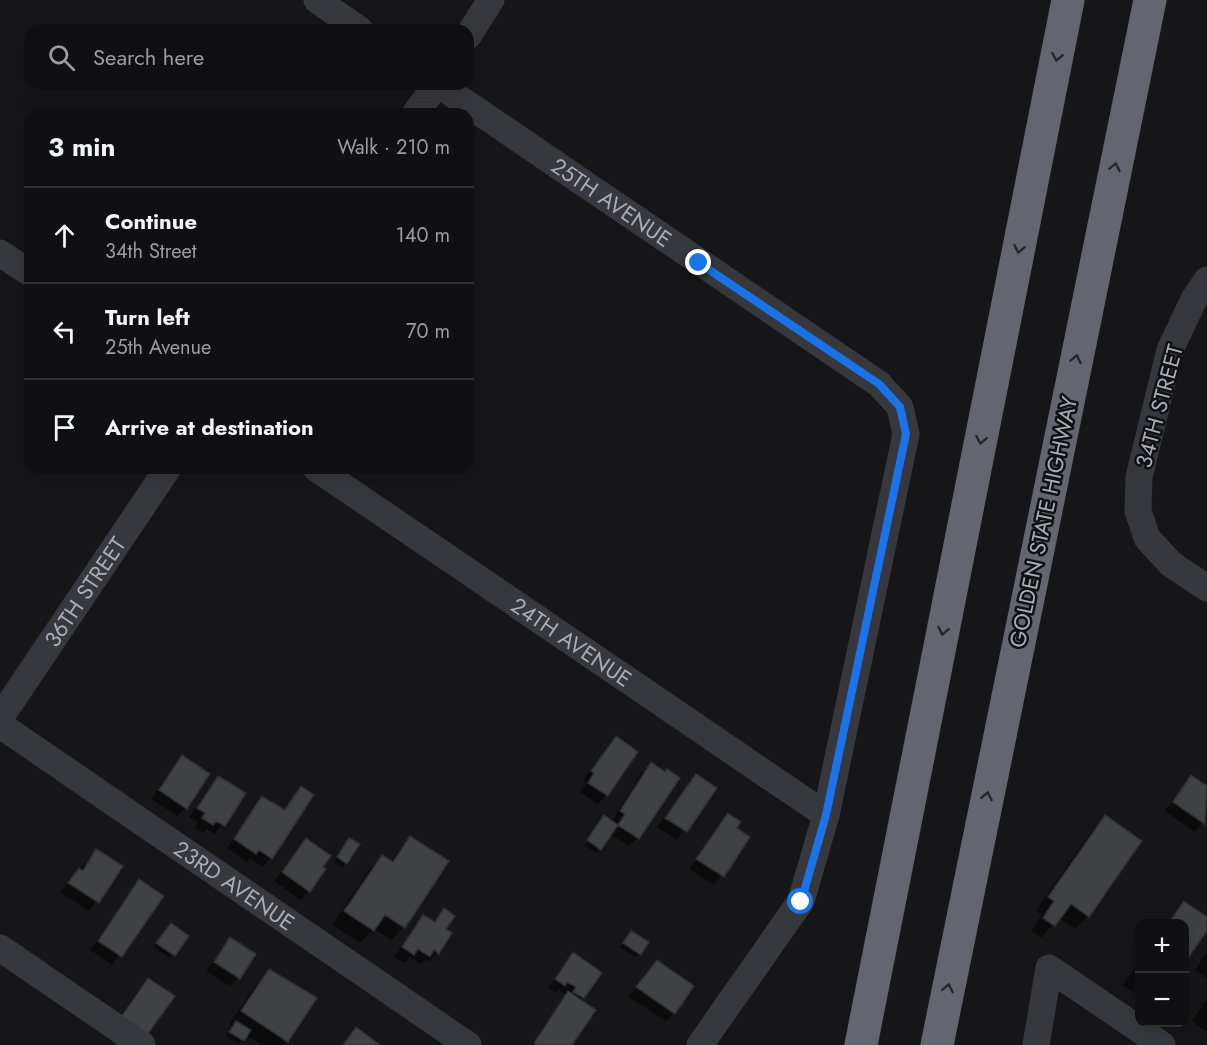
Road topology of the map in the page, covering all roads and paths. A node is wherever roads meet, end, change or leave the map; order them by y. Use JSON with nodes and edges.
{"nodes":[{"id":1,"x":317,"y":0,"type":"edge"},
{"id":2,"x":491,"y":0,"type":"edge"},
{"id":3,"x":1068,"y":0,"type":"edge"},
{"id":4,"x":1150,"y":0,"type":"edge"},
{"id":5,"x":351,"y":24,"type":"edge"},
{"id":6,"x":474,"y":27,"type":"edge"},
{"id":7,"x":433,"y":90,"type":"edge"},
{"id":8,"x":446,"y":90,"type":"edge"},
{"id":9,"x":420,"y":108,"type":"edge"},
{"id":10,"x":472,"y":108,"type":"edge"},
{"id":11,"x":474,"y":109,"type":"edge"},
{"id":12,"x":0,"y":253,"type":"edge"},
{"id":13,"x":24,"y":269,"type":"edge"},
{"id":14,"x":1207,"y":280,"type":"edge"},
{"id":15,"x":164,"y":474,"type":"edge"},
{"id":16,"x":325,"y":474,"type":"edge"},
{"id":17,"x":1207,"y":588,"type":"edge"},
{"id":18,"x":0,"y":718,"type":"edge"},
{"id":19,"x":0,"y":725,"type":"edge"},
{"id":20,"x":826,"y":815,"type":"junction"},
{"id":21,"x":0,"y":948,"type":"edge"},
{"id":22,"x":142,"y":1045,"type":"edge"},
{"id":23,"x":468,"y":1045,"type":"edge"},
{"id":24,"x":700,"y":1045,"type":"edge"},
{"id":25,"x":861,"y":1045,"type":"edge"},
{"id":26,"x":937,"y":1045,"type":"edge"},
{"id":27,"x":1035,"y":1045,"type":"edge"},
{"id":28,"x":1162,"y":1045,"type":"edge"}],
"edges":[{"from":1,"to":5,"type":"street"},
{"from":2,"to":6,"type":"street"},
{"from":3,"to":25,"type":"highway","one_way":true},
{"from":26,"to":4,"type":"highway","name":"GOLDEN STATE HIGHWAY","one_way":true},
{"from":7,"to":9,"type":"street"},
{"from":8,"to":10,"type":"street","name":"25TH AVENUE"},
{"from":11,"to":20,"type":"street","name":"25TH AVENUE"},
{"from":12,"to":13,"type":"street"},
{"from":14,"to":17,"type":"street","name":"34TH STREET"},
{"from":15,"to":18,"type":"street","name":"36TH STREET"},
{"from":16,"to":20,"type":"street","name":"24TH AVENUE"},
{"from":19,"to":23,"type":"street","name":"23RD AVENUE"},
{"from":20,"to":24,"type":"street"},
{"from":21,"to":22,"type":"street"},
{"from":27,"to":28,"type":"street"}]}
